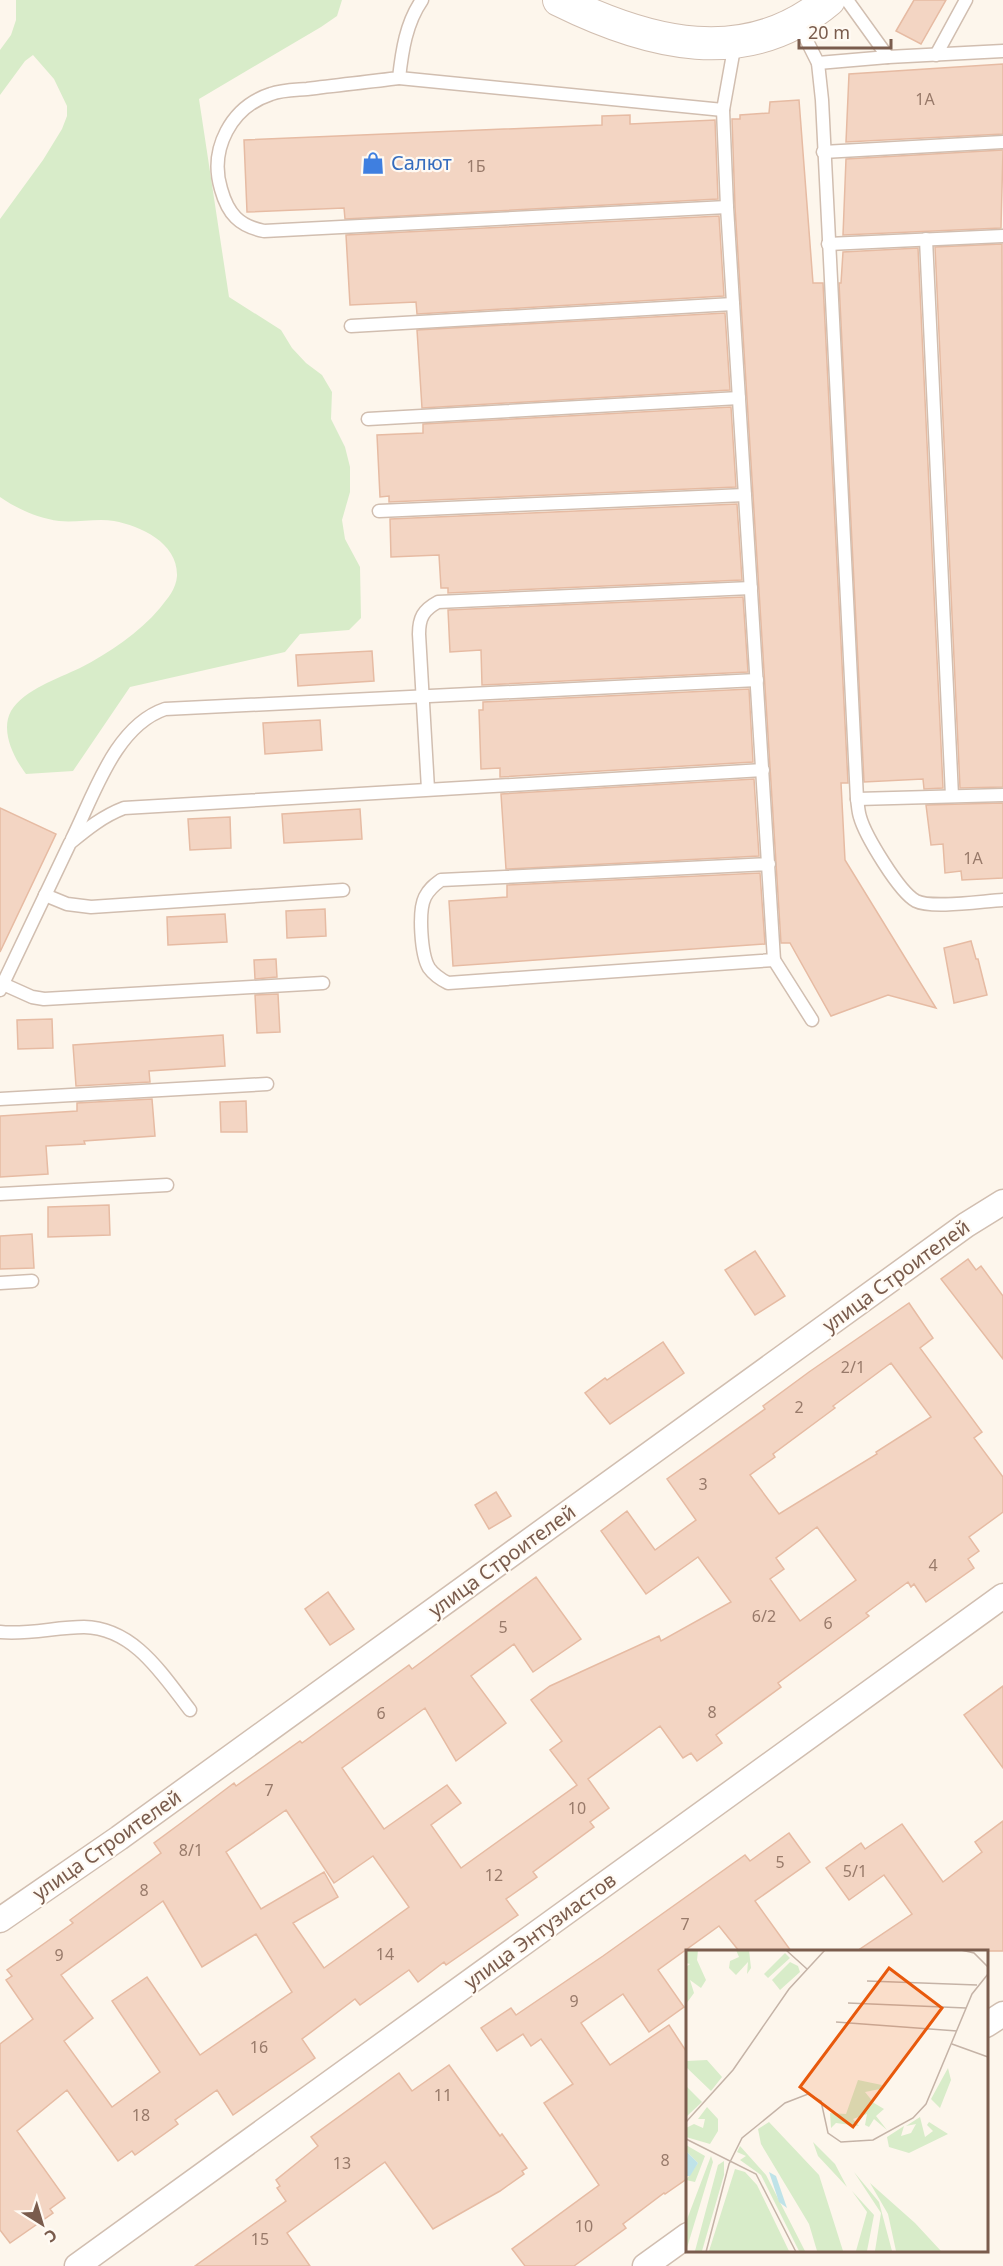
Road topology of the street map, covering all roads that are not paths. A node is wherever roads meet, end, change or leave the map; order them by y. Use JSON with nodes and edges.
{"nodes":[{"id":1,"x":422,"y":0,"type":"edge"},
{"id":2,"x":560,"y":0,"type":"edge"},
{"id":3,"x":829,"y":0,"type":"edge"},
{"id":4,"x":847,"y":0,"type":"edge"},
{"id":5,"x":966,"y":0,"type":"edge"},
{"id":6,"x":798,"y":23,"type":"junction"},
{"id":7,"x":736,"y":42,"type":"junction"},
{"id":8,"x":1003,"y":51,"type":"edge"},
{"id":9,"x":936,"y":55,"type":"junction"},
{"id":10,"x":888,"y":57,"type":"junction"},
{"id":11,"x":818,"y":63,"type":"junction"},
{"id":12,"x":399,"y":78,"type":"junction"},
{"id":13,"x":723,"y":110,"type":"junction"},
{"id":14,"x":1003,"y":142,"type":"edge"},
{"id":15,"x":823,"y":153,"type":"junction"},
{"id":16,"x":727,"y":207,"type":"junction"},
{"id":17,"x":1003,"y":236,"type":"edge"},
{"id":18,"x":926,"y":240,"type":"junction"},
{"id":19,"x":828,"y":244,"type":"junction"},
{"id":20,"x":733,"y":304,"type":"junction"},
{"id":21,"x":351,"y":326,"type":"dead end"},
{"id":22,"x":739,"y":398,"type":"junction"},
{"id":23,"x":368,"y":419,"type":"dead end"},
{"id":24,"x":746,"y":495,"type":"junction"},
{"id":25,"x":379,"y":511,"type":"dead end"},
{"id":26,"x":752,"y":588,"type":"junction"},
{"id":27,"x":757,"y":680,"type":"junction"},
{"id":28,"x":423,"y":696,"type":"junction"},
{"id":29,"x":764,"y":770,"type":"junction"},
{"id":30,"x":428,"y":789,"type":"junction"},
{"id":31,"x":1003,"y":795,"type":"edge"},
{"id":32,"x":952,"y":796,"type":"junction"},
{"id":33,"x":856,"y":799,"type":"junction"},
{"id":34,"x":70,"y":843,"type":"junction"},
{"id":35,"x":769,"y":864,"type":"junction"},
{"id":36,"x":343,"y":890,"type":"dead end"},
{"id":37,"x":45,"y":895,"type":"junction"},
{"id":38,"x":1003,"y":900,"type":"edge"},
{"id":39,"x":774,"y":960,"type":"junction"},
{"id":40,"x":323,"y":983,"type":"dead end"},
{"id":41,"x":1,"y":987,"type":"edge"},
{"id":42,"x":812,"y":1020,"type":"dead end"},
{"id":43,"x":267,"y":1084,"type":"dead end"},
{"id":44,"x":0,"y":1099,"type":"edge"},
{"id":45,"x":167,"y":1185,"type":"dead end"},
{"id":46,"x":0,"y":1194,"type":"edge"},
{"id":47,"x":1003,"y":1202,"type":"edge"},
{"id":48,"x":32,"y":1281,"type":"dead end"},
{"id":49,"x":0,"y":1282,"type":"edge"},
{"id":50,"x":1003,"y":1596,"type":"edge"},
{"id":51,"x":0,"y":1632,"type":"edge"},
{"id":52,"x":189,"y":1710,"type":"dead end"},
{"id":53,"x":0,"y":1920,"type":"edge"},
{"id":54,"x":1003,"y":2014,"type":"edge"},
{"id":55,"x":988,"y":2024,"type":"edge"},
{"id":56,"x":686,"y":2236,"type":"edge"},
{"id":57,"x":77,"y":2266,"type":"edge"},
{"id":58,"x":645,"y":2266,"type":"edge"}],
"edges":[{"from":1,"to":12,"type":"lane"},
{"from":2,"to":7,"type":"street"},
{"from":3,"to":6,"type":"street"},
{"from":4,"to":10,"type":"lane"},
{"from":5,"to":9,"type":"lane"},
{"from":6,"to":7,"type":"street"},
{"from":6,"to":11,"type":"lane"},
{"from":7,"to":13,"type":"lane"},
{"from":8,"to":9,"type":"lane"},
{"from":9,"to":10,"type":"lane"},
{"from":10,"to":11,"type":"lane"},
{"from":11,"to":15,"type":"lane"},
{"from":12,"to":13,"type":"lane"},
{"from":12,"to":16,"type":"lane"},
{"from":13,"to":16,"type":"lane"},
{"from":14,"to":15,"type":"lane"},
{"from":15,"to":19,"type":"lane"},
{"from":16,"to":20,"type":"lane"},
{"from":17,"to":18,"type":"lane"},
{"from":18,"to":19,"type":"lane"},
{"from":18,"to":32,"type":"lane"},
{"from":19,"to":33,"type":"lane"},
{"from":20,"to":21,"type":"lane"},
{"from":20,"to":22,"type":"lane"},
{"from":22,"to":23,"type":"lane"},
{"from":22,"to":24,"type":"lane"},
{"from":24,"to":25,"type":"lane"},
{"from":24,"to":26,"type":"lane"},
{"from":26,"to":27,"type":"lane"},
{"from":26,"to":28,"type":"lane"},
{"from":27,"to":28,"type":"lane"},
{"from":27,"to":29,"type":"lane"},
{"from":28,"to":30,"type":"lane"},
{"from":28,"to":34,"type":"lane"},
{"from":29,"to":30,"type":"lane"},
{"from":29,"to":35,"type":"lane"},
{"from":30,"to":34,"type":"lane"},
{"from":31,"to":32,"type":"lane"},
{"from":32,"to":33,"type":"lane"},
{"from":33,"to":38,"type":"lane"},
{"from":34,"to":37,"type":"lane"},
{"from":35,"to":39,"type":"lane"},
{"from":35,"to":39,"type":"lane"},
{"from":36,"to":37,"type":"lane"},
{"from":37,"to":41,"type":"lane"},
{"from":39,"to":42,"type":"lane"},
{"from":40,"to":41,"type":"lane"},
{"from":43,"to":44,"type":"lane"},
{"from":45,"to":46,"type":"lane"},
{"from":47,"to":53,"type":"street","name":"улица Строителей"},
{"from":48,"to":49,"type":"lane"},
{"from":50,"to":57,"type":"street","name":"улица Энтузиастов"},
{"from":51,"to":52,"type":"lane"},
{"from":54,"to":55,"type":"street"},
{"from":56,"to":58,"type":"street"}]}
